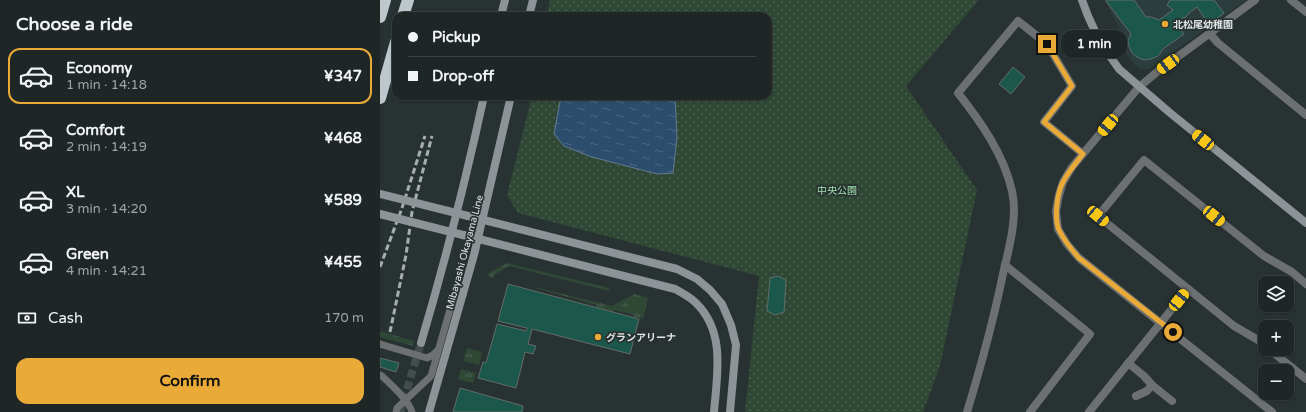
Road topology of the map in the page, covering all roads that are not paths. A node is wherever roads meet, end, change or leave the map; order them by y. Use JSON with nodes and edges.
{"nodes":[{"id":1,"x":385,"y":0,"type":"edge"},
{"id":2,"x":408,"y":0,"type":"edge"},
{"id":3,"x":505,"y":0,"type":"edge"},
{"id":4,"x":533,"y":0,"type":"edge"},
{"id":5,"x":1082,"y":0,"type":"edge"},
{"id":6,"x":1254,"y":0,"type":"edge"},
{"id":7,"x":1291,"y":0,"type":"edge"},
{"id":8,"x":404,"y":12,"type":"edge"},
{"id":9,"x":502,"y":12,"type":"edge"},
{"id":10,"x":530,"y":12,"type":"edge"},
{"id":11,"x":1306,"y":12,"type":"edge"},
{"id":12,"x":380,"y":17,"type":"edge"},
{"id":13,"x":1210,"y":34,"type":"junction"},
{"id":14,"x":392,"y":56,"type":"edge"},
{"id":15,"x":1140,"y":87,"type":"junction"},
{"id":16,"x":380,"y":98,"type":"edge"},
{"id":17,"x":483,"y":100,"type":"edge"},
{"id":18,"x":510,"y":100,"type":"edge"},
{"id":19,"x":1306,"y":115,"type":"edge"},
{"id":20,"x":1083,"y":154,"type":"junction"},
{"id":21,"x":380,"y":194,"type":"edge"},
{"id":22,"x":380,"y":214,"type":"edge"},
{"id":23,"x":483,"y":220,"type":"junction"},
{"id":24,"x":1306,"y":223,"type":"edge"},
{"id":25,"x":478,"y":239,"type":"junction"},
{"id":26,"x":1005,"y":265,"type":"junction"},
{"id":27,"x":1306,"y":284,"type":"edge"},
{"id":28,"x":1188,"y":289,"type":"junction"},
{"id":29,"x":464,"y":294,"type":"junction"},
{"id":30,"x":1161,"y":322,"type":"junction"},
{"id":31,"x":1258,"y":340,"type":"edge"},
{"id":32,"x":380,"y":344,"type":"edge"},
{"id":33,"x":421,"y":344,"type":"tunnel mouth"},
{"id":34,"x":437,"y":351,"type":"junction"},
{"id":35,"x":1278,"y":356,"type":"edge"},
{"id":36,"x":1128,"y":363,"type":"junction"},
{"id":37,"x":380,"y":375,"type":"edge"},
{"id":38,"x":1306,"y":379,"type":"edge"},
{"id":39,"x":1152,"y":385,"type":"junction"},
{"id":40,"x":1136,"y":396,"type":"dead end"},
{"id":41,"x":405,"y":400,"type":"junction"},
{"id":42,"x":1172,"y":400,"type":"dead end"},
{"id":43,"x":396,"y":412,"type":"edge"},
{"id":44,"x":412,"y":412,"type":"edge"},
{"id":45,"x":429,"y":412,"type":"edge"},
{"id":46,"x":714,"y":412,"type":"edge"},
{"id":47,"x":730,"y":412,"type":"edge"},
{"id":48,"x":967,"y":412,"type":"edge"},
{"id":49,"x":1030,"y":412,"type":"edge"},
{"id":50,"x":1089,"y":412,"type":"edge"},
{"id":51,"x":1272,"y":412,"type":"edge"}],
"edges":[{"from":1,"to":12,"type":"highway"},
{"from":2,"to":8,"type":"highway"},
{"from":3,"to":9,"type":"street"},
{"from":4,"to":10,"type":"street"},
{"from":5,"to":15,"type":"street"},
{"from":6,"to":13,"type":"street"},
{"from":7,"to":11,"type":"street"},
{"from":13,"to":15,"type":"street"},
{"from":13,"to":19,"type":"street"},
{"from":14,"to":16,"type":"highway"},
{"from":15,"to":20,"type":"street"},
{"from":15,"to":24,"type":"street"},
{"from":17,"to":33,"type":"street","name":"Mibayashi Okayama Line"},
{"from":18,"to":23,"type":"street","name":"Mibayashi Okayama Line"},
{"from":20,"to":26,"type":"street"},
{"from":20,"to":30,"type":"street"},
{"from":21,"to":23,"type":"street","bridge":true},
{"from":22,"to":25,"type":"street","bridge":true},
{"from":23,"to":25,"type":"street","name":"Mibayashi Okayama Line"},
{"from":23,"to":47,"type":"street"},
{"from":25,"to":29,"type":"street","name":"Mibayashi Okayama Line"},
{"from":25,"to":46,"type":"street"},
{"from":26,"to":48,"type":"street"},
{"from":26,"to":49,"type":"street"},
{"from":27,"to":28,"type":"street"},
{"from":28,"to":30,"type":"street"},
{"from":28,"to":31,"type":"street"},
{"from":29,"to":34,"type":"lane"},
{"from":29,"to":45,"type":"street","name":"Mibayashi Okayama Line"},
{"from":30,"to":36,"type":"street"},
{"from":30,"to":51,"type":"street"},
{"from":32,"to":34,"type":"lane"},
{"from":34,"to":41,"type":"lane"},
{"from":35,"to":38,"type":"street"},
{"from":36,"to":39,"type":"street"},
{"from":36,"to":50,"type":"street"},
{"from":37,"to":41,"type":"lane"},
{"from":39,"to":40,"type":"street"},
{"from":39,"to":42,"type":"street"},
{"from":41,"to":43,"type":"lane"},
{"from":41,"to":44,"type":"lane"}]}
